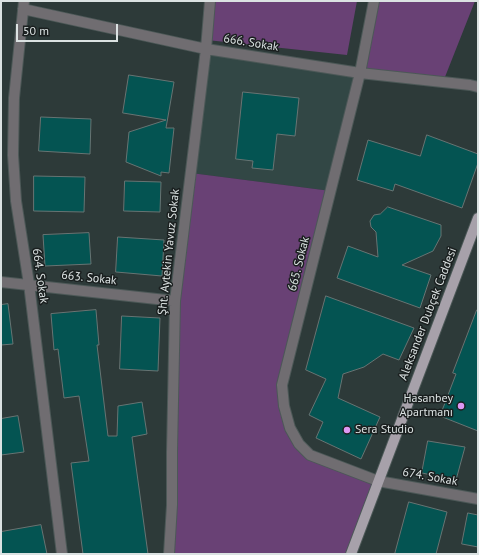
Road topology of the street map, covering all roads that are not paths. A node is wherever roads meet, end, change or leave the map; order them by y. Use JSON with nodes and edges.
{"nodes":[{"id":1,"x":210,"y":1,"type":"edge"},
{"id":2,"x":374,"y":1,"type":"edge"},
{"id":3,"x":23,"y":5,"type":"edge"},
{"id":4,"x":206,"y":50,"type":"junction"},
{"id":5,"x":360,"y":73,"type":"junction"},
{"id":6,"x":478,"y":87,"type":"edge"},
{"id":7,"x":478,"y":218,"type":"edge"},
{"id":8,"x":1,"y":282,"type":"edge"},
{"id":9,"x":29,"y":284,"type":"junction"},
{"id":10,"x":175,"y":301,"type":"junction"},
{"id":11,"x":378,"y":481,"type":"junction"},
{"id":12,"x":478,"y":499,"type":"edge"},
{"id":13,"x":62,"y":554,"type":"edge"},
{"id":14,"x":169,"y":554,"type":"edge"},
{"id":15,"x":351,"y":554,"type":"edge"}],
"edges":[{"from":1,"to":4,"type":"street","name":"Şht. Aytekin Yavuz Sokak"},
{"from":2,"to":5,"type":"street","name":"665. Sokak"},
{"from":3,"to":4,"type":"street","name":"666. Sokak"},
{"from":3,"to":9,"type":"street","name":"664. Sokak"},
{"from":4,"to":5,"type":"street","name":"666. Sokak"},
{"from":4,"to":10,"type":"street","name":"Şht. Aytekin Yavuz Sokak"},
{"from":5,"to":6,"type":"street","name":"666. Sokak"},
{"from":5,"to":11,"type":"street","name":"665. Sokak"},
{"from":7,"to":11,"type":"main road","name":"Aleksander Dubçek Caddesi"},
{"from":8,"to":9,"type":"street","name":"663. Sokak"},
{"from":9,"to":10,"type":"street","name":"663. Sokak"},
{"from":9,"to":13,"type":"street","name":"664. Sokak"},
{"from":10,"to":14,"type":"street","name":"Şht. Aytekin Yavuz Sokak"},
{"from":11,"to":12,"type":"street","name":"674. Sokak"},
{"from":11,"to":15,"type":"main road","name":"Aleksander Dubçek Caddesi"}]}
